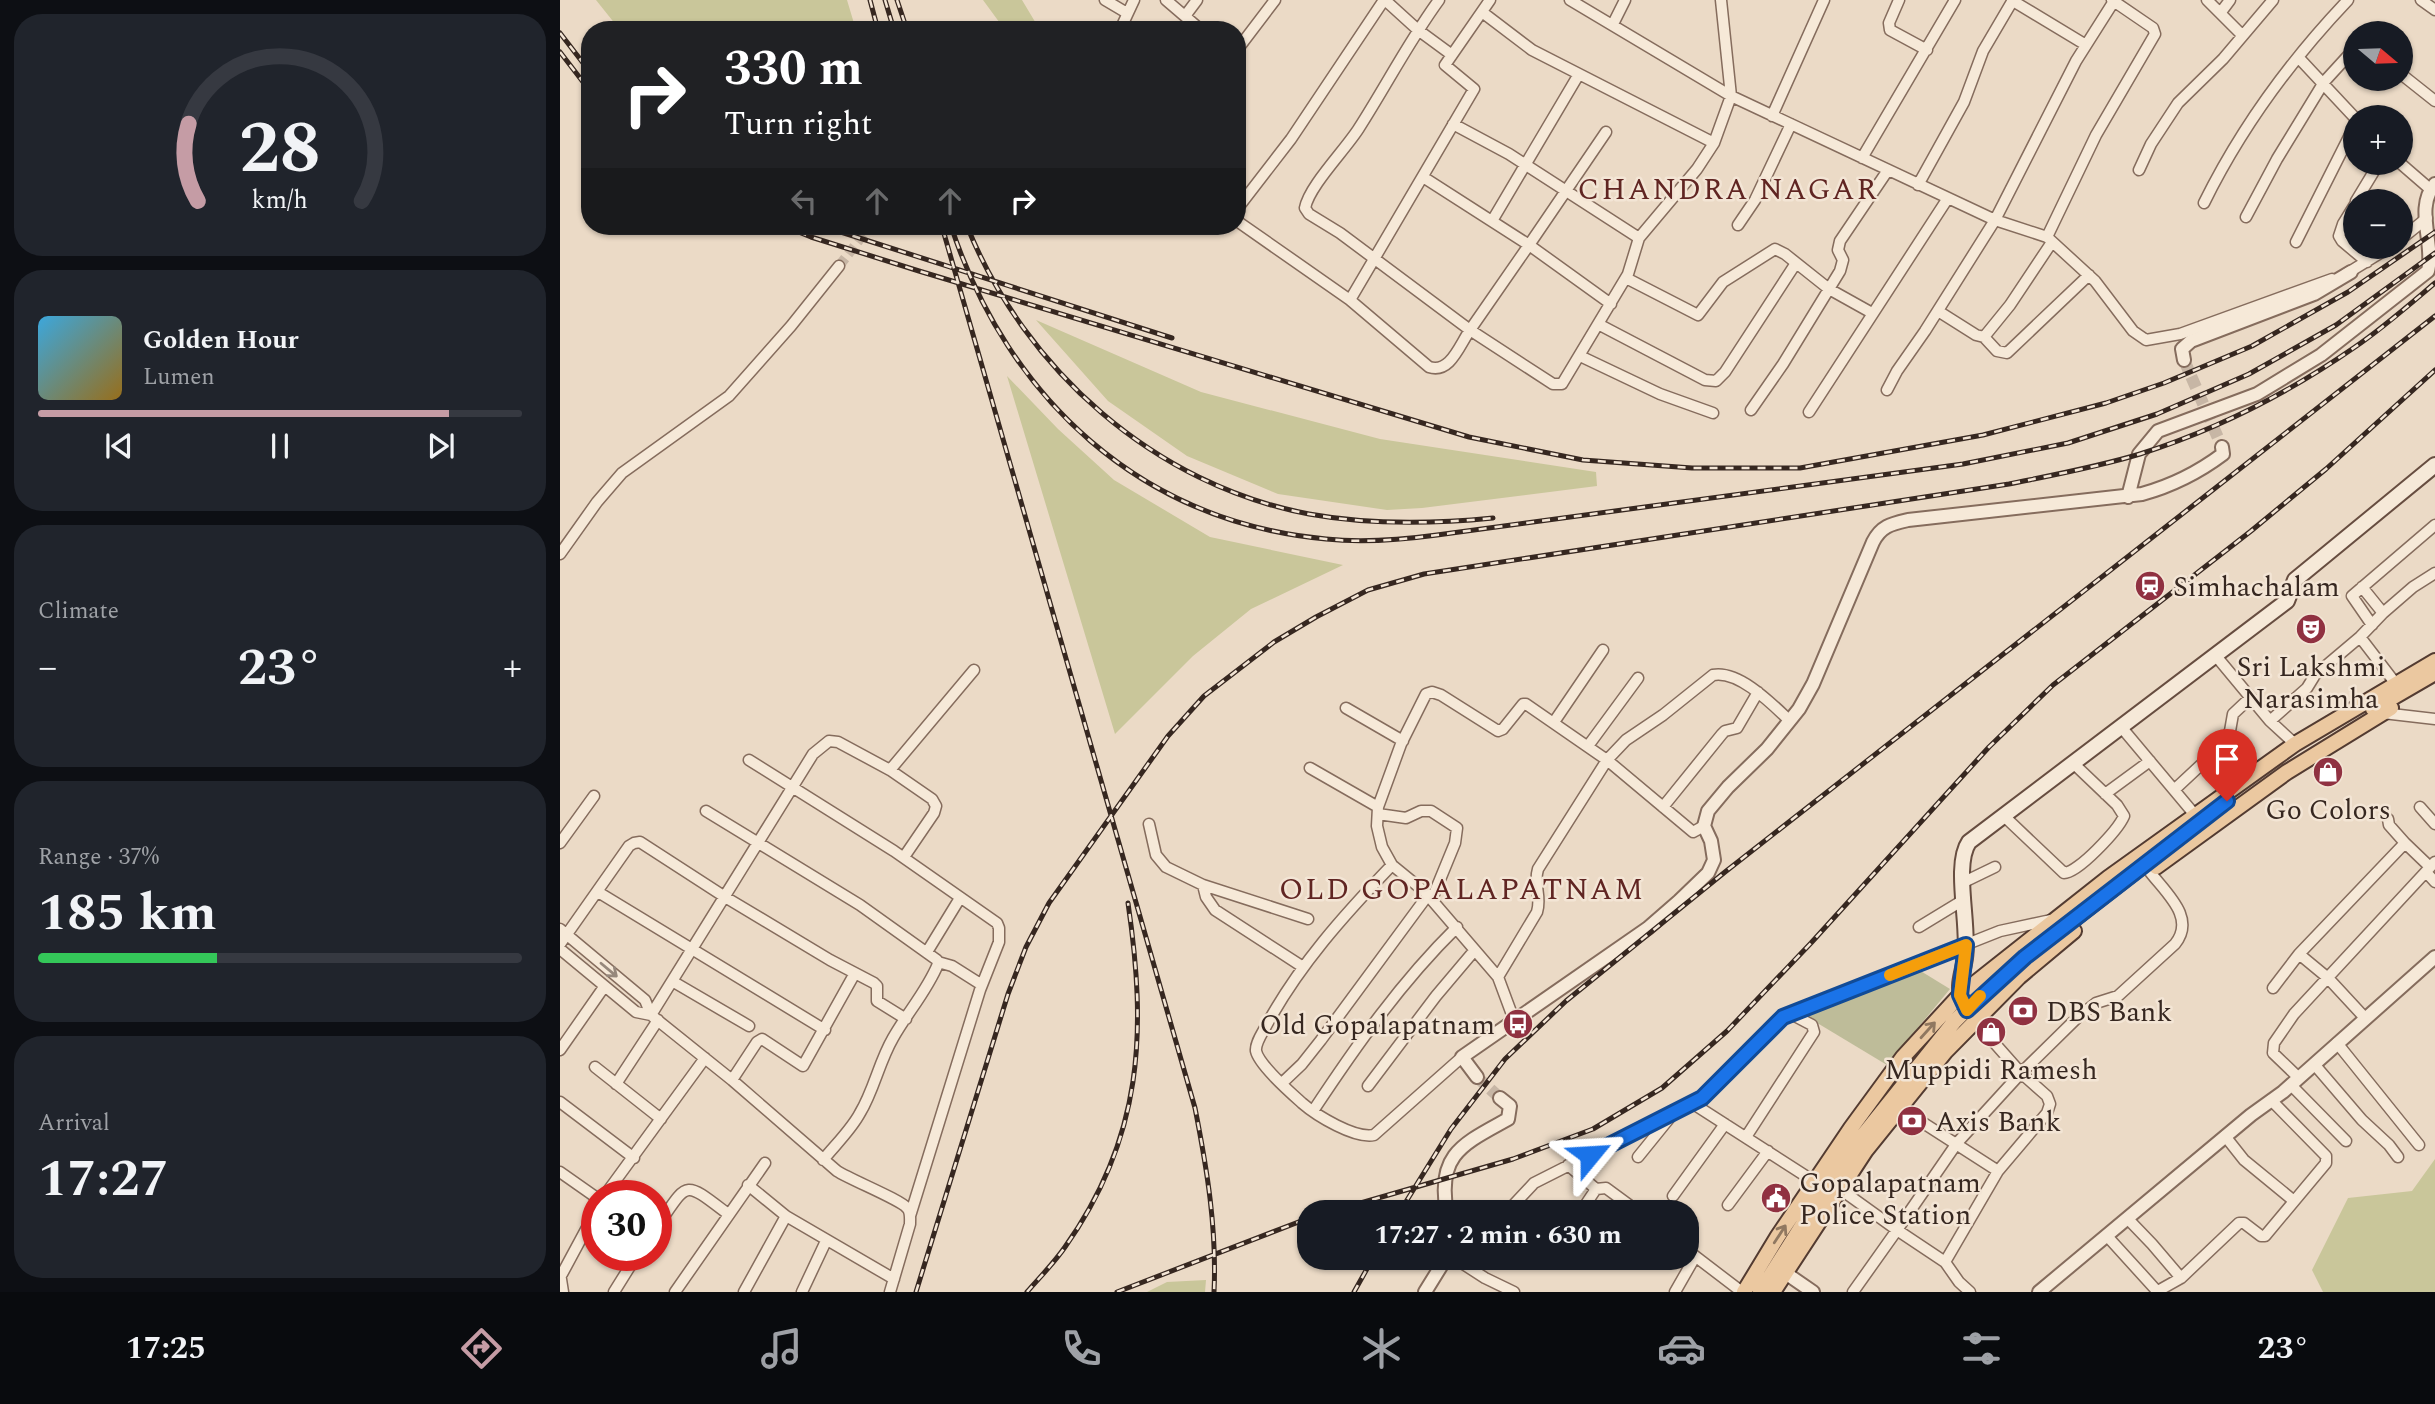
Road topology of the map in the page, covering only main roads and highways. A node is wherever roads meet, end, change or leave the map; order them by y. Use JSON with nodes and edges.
{"nodes":[{"id":1,"x":2435,"y":465,"type":"edge"},
{"id":2,"x":2435,"y":661,"type":"edge"},
{"id":3,"x":2435,"y":673,"type":"edge"},
{"id":4,"x":2435,"y":683,"type":"edge"},
{"id":5,"x":1960,"y":995,"type":"junction"},
{"id":6,"x":1971,"y":1015,"type":"junction"},
{"id":7,"x":1743,"y":1292,"type":"edge"},
{"id":8,"x":1760,"y":1292,"type":"edge"},
{"id":9,"x":1773,"y":1292,"type":"edge"}],
"edges":[{"from":1,"to":5,"type":"main road"},
{"from":2,"to":5,"type":"main road"},
{"from":3,"to":6,"type":"main road"},
{"from":4,"to":6,"type":"main road"},
{"from":5,"to":6,"type":"main road"},
{"from":7,"to":5,"type":"main road","one_way":true},
{"from":6,"to":8,"type":"main road"},
{"from":6,"to":9,"type":"main road"}]}
